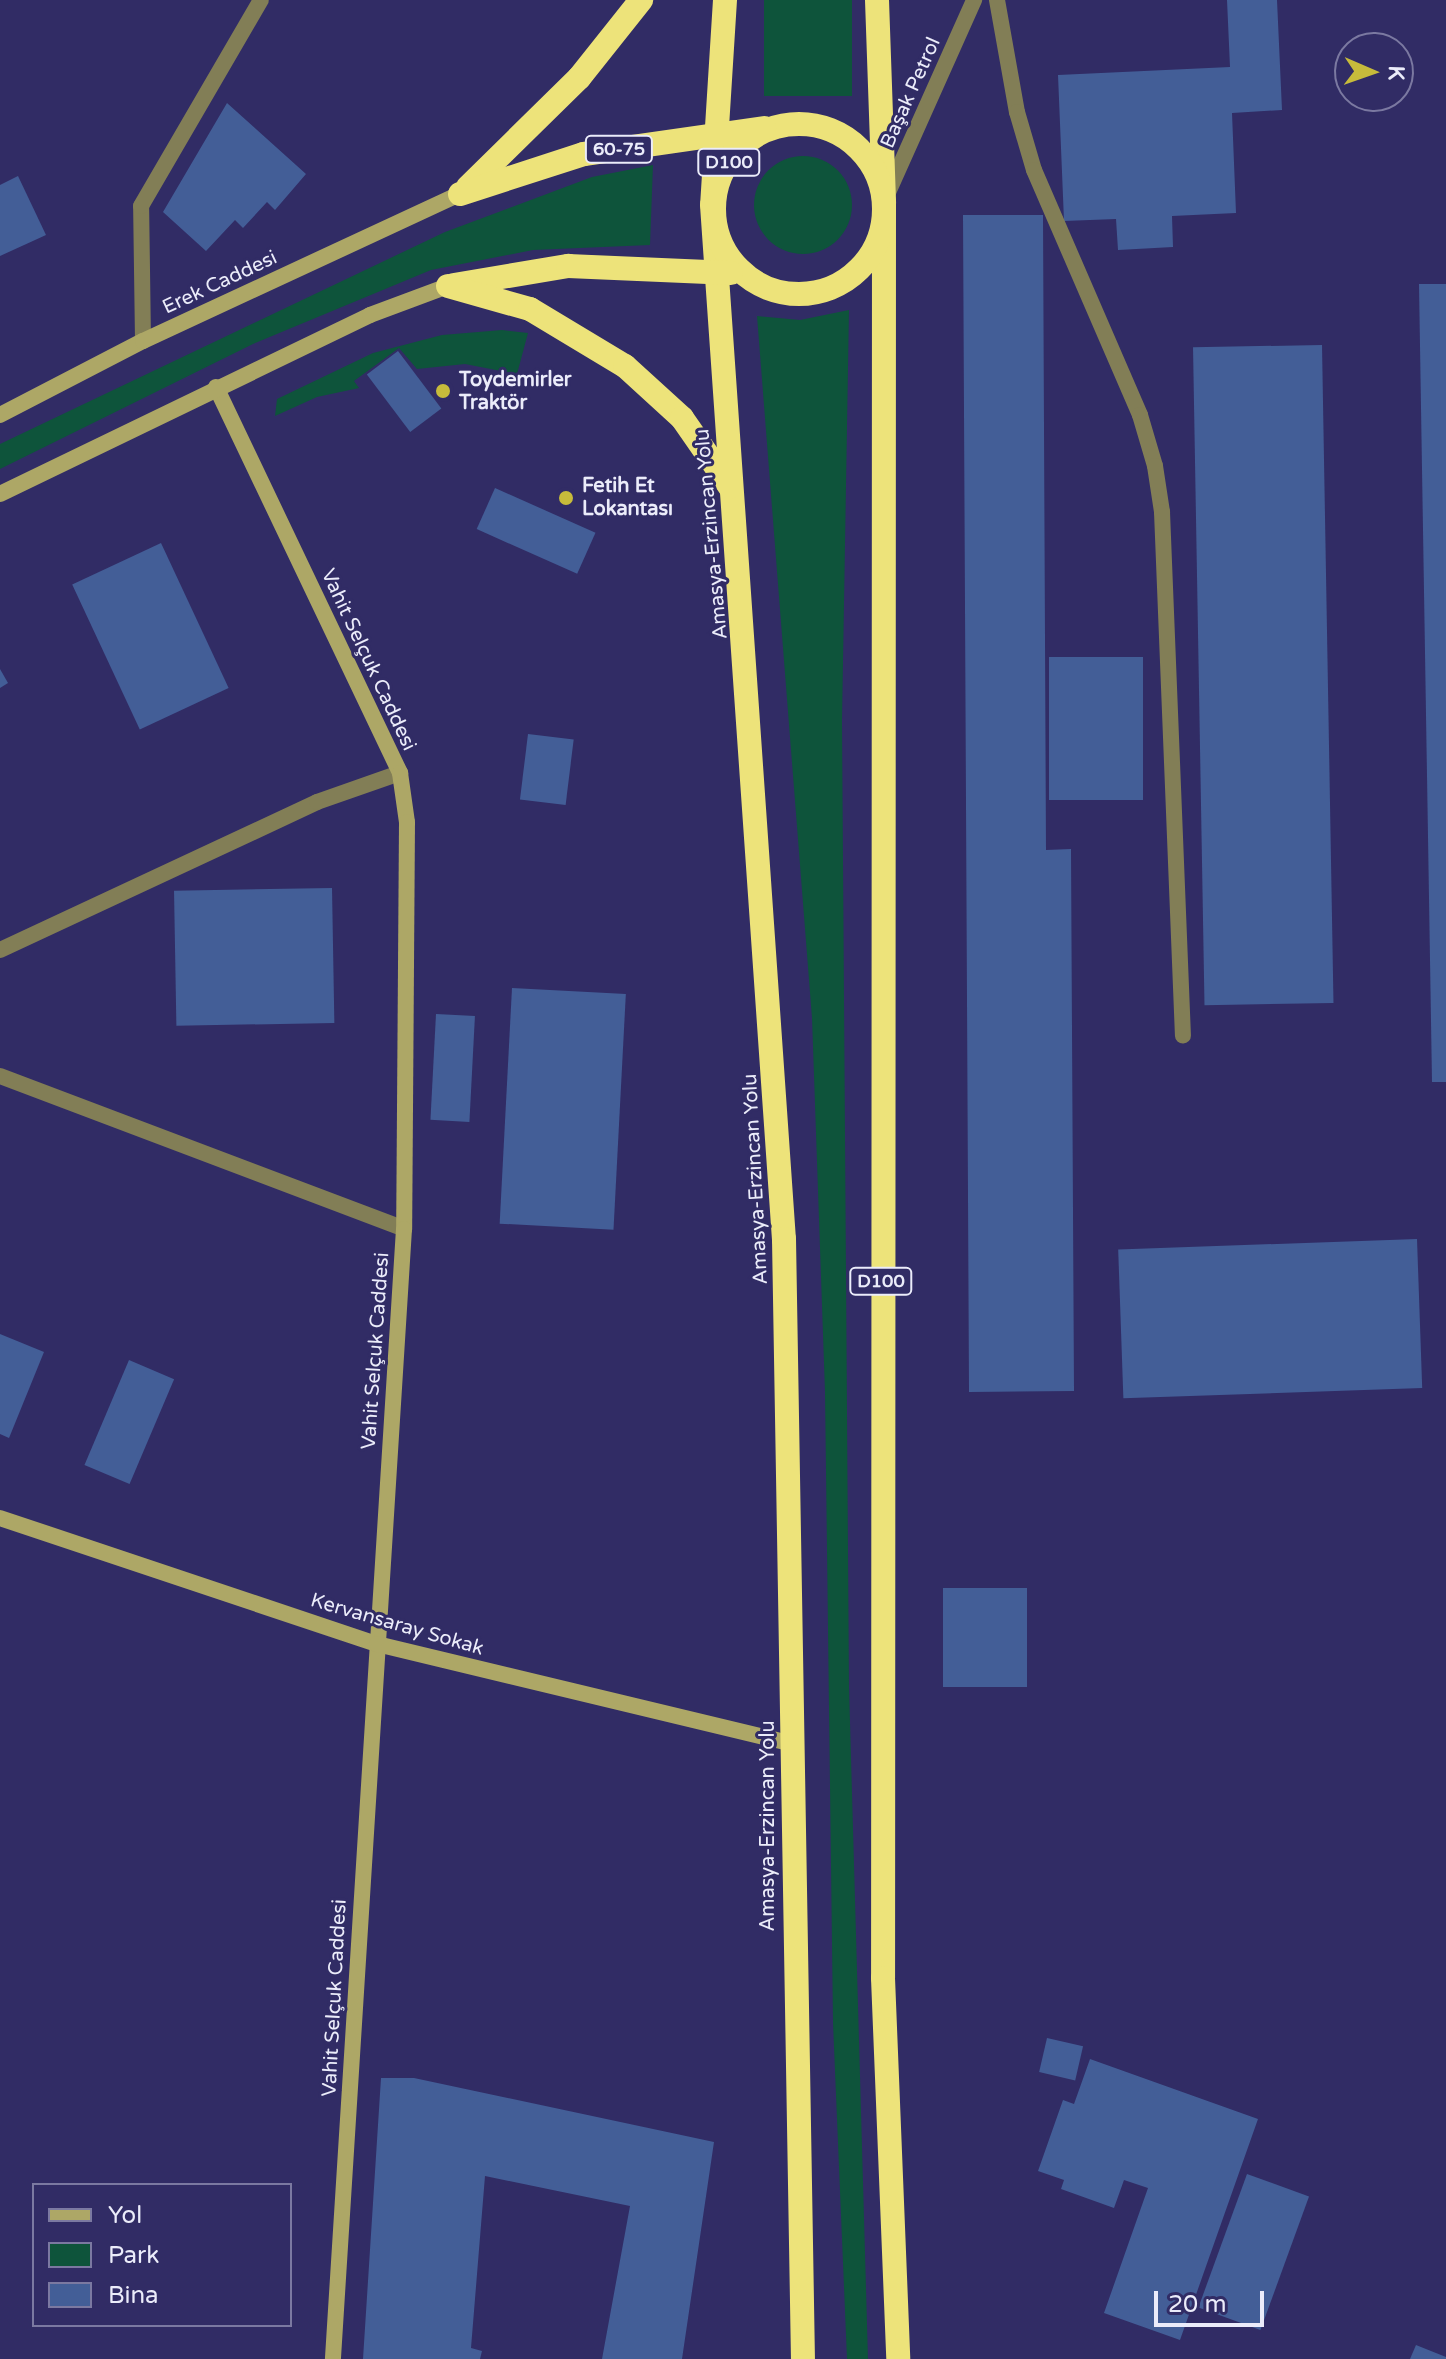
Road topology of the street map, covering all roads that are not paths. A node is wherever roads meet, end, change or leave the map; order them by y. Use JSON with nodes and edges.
{"nodes":[{"id":1,"x":261,"y":0,"type":"edge"},
{"id":2,"x":641,"y":0,"type":"edge"},
{"id":3,"x":725,"y":0,"type":"edge"},
{"id":4,"x":877,"y":0,"type":"edge"},
{"id":5,"x":974,"y":0,"type":"edge"},
{"id":6,"x":997,"y":0,"type":"edge"},
{"id":7,"x":782,"y":125,"type":"junction"},
{"id":8,"x":713,"y":135,"type":"junction"},
{"id":9,"x":460,"y":194,"type":"junction"},
{"id":10,"x":884,"y":203,"type":"junction"},
{"id":11,"x":712,"y":205,"type":"junction"},
{"id":12,"x":715,"y":271,"type":"junction"},
{"id":13,"x":744,"y":275,"type":"junction"},
{"id":14,"x":448,"y":286,"type":"junction"},
{"id":15,"x":143,"y":341,"type":"junction"},
{"id":16,"x":216,"y":387,"type":"junction"},
{"id":17,"x":0,"y":415,"type":"edge"},
{"id":18,"x":731,"y":489,"type":"junction"},
{"id":19,"x":0,"y":494,"type":"edge"},
{"id":20,"x":400,"y":773,"type":"junction"},
{"id":21,"x":0,"y":950,"type":"edge"},
{"id":22,"x":1183,"y":1036,"type":"dead end"},
{"id":23,"x":0,"y":1076,"type":"edge"},
{"id":24,"x":404,"y":1229,"type":"junction"},
{"id":25,"x":0,"y":1518,"type":"edge"},
{"id":26,"x":377,"y":1644,"type":"junction"},
{"id":27,"x":792,"y":1744,"type":"junction"},
{"id":28,"x":333,"y":2359,"type":"edge"},
{"id":29,"x":803,"y":2359,"type":"edge"},
{"id":30,"x":898,"y":2359,"type":"edge"}],
"edges":[{"from":1,"to":15,"type":"street"},
{"from":2,"to":9,"type":"highway"},
{"from":3,"to":8,"type":"highway","name":"Amasya-Erzincan Yolu","number":"D100"},
{"from":4,"to":10,"type":"highway","number":"D100"},
{"from":5,"to":10,"type":"street","name":"Başak Petrol"},
{"from":6,"to":22,"type":"street"},
{"from":7,"to":8,"type":"highway","number":"60-75"},
{"from":7,"to":10,"type":"highway","number":"D100"},
{"from":7,"to":11,"type":"highway","number":"D100"},
{"from":8,"to":9,"type":"highway","number":"60-75"},
{"from":8,"to":11,"type":"highway","name":"Amasya-Erzincan Yolu","number":"D100"},
{"from":9,"to":15,"type":"street","name":"Erek Caddesi","number":"60-75"},
{"from":10,"to":13,"type":"highway","number":"D100"},
{"from":10,"to":30,"type":"highway","number":"D100"},
{"from":11,"to":12,"type":"highway","name":"Amasya-Erzincan Yolu","number":"D100"},
{"from":11,"to":13,"type":"highway","number":"D100"},
{"from":12,"to":13,"type":"highway"},
{"from":12,"to":14,"type":"highway"},
{"from":12,"to":18,"type":"highway","name":"Amasya-Erzincan Yolu","number":"D100"},
{"from":14,"to":16,"type":"street"},
{"from":14,"to":18,"type":"highway"},
{"from":15,"to":17,"type":"street","name":"Erek Caddesi","number":"60-75"},
{"from":16,"to":19,"type":"street"},
{"from":16,"to":20,"type":"street","name":"Vahit Selçuk Caddesi"},
{"from":18,"to":27,"type":"highway","name":"Amasya-Erzincan Yolu","number":"D100"},
{"from":20,"to":21,"type":"street"},
{"from":20,"to":24,"type":"street","name":"Vahit Selçuk Caddesi"},
{"from":23,"to":24,"type":"street"},
{"from":24,"to":26,"type":"street","name":"Vahit Selçuk Caddesi"},
{"from":25,"to":26,"type":"street","name":"Kervansaray Sokak"},
{"from":26,"to":27,"type":"street","name":"Kervansaray Sokak"},
{"from":26,"to":28,"type":"street","name":"Vahit Selçuk Caddesi"},
{"from":27,"to":29,"type":"highway","name":"Amasya-Erzincan Yolu","number":"D100"}]}
